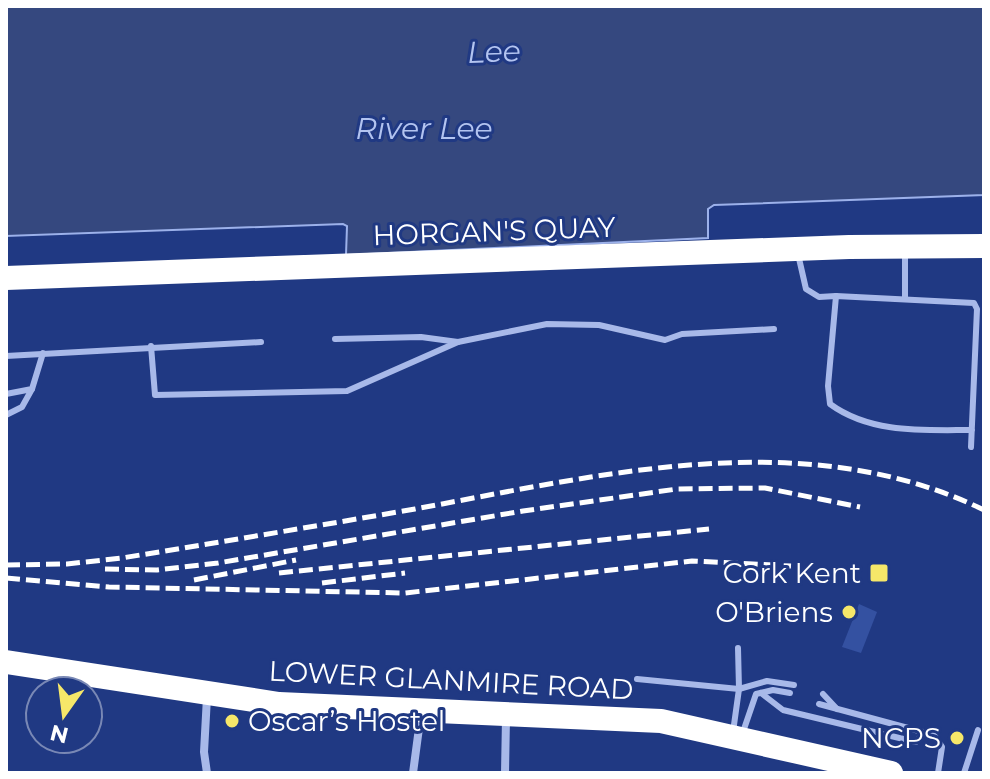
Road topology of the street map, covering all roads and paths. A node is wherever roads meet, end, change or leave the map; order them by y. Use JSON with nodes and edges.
{"nodes":[{"id":1,"x":984,"y":246,"type":"edge"},
{"id":2,"x":905,"y":247,"type":"junction"},
{"id":3,"x":798,"y":250,"type":"junction"},
{"id":4,"x":6,"y":278,"type":"edge"},
{"id":5,"x":836,"y":296,"type":"junction"},
{"id":6,"x":905,"y":298,"type":"junction"},
{"id":7,"x":774,"y":329,"type":"dead end"},
{"id":8,"x":335,"y":339,"type":"dead end"},
{"id":9,"x":261,"y":342,"type":"dead end"},
{"id":10,"x":458,"y":342,"type":"junction"},
{"id":11,"x":151,"y":346,"type":"junction"},
{"id":12,"x":43,"y":353,"type":"junction"},
{"id":13,"x":6,"y":356,"type":"edge"},
{"id":14,"x":32,"y":389,"type":"junction"},
{"id":15,"x":6,"y":394,"type":"edge"},
{"id":16,"x":6,"y":415,"type":"edge"},
{"id":17,"x":972,"y":430,"type":"junction"},
{"id":18,"x":971,"y":447,"type":"dead end"},
{"id":19,"x":738,"y":648,"type":"dead end"},
{"id":20,"x":6,"y":662,"type":"edge"},
{"id":21,"x":637,"y":679,"type":"dead end"},
{"id":22,"x":794,"y":685,"type":"dead end"},
{"id":23,"x":739,"y":689,"type":"junction"},
{"id":24,"x":208,"y":693,"type":"junction"},
{"id":25,"x":761,"y":693,"type":"junction"},
{"id":26,"x":790,"y":693,"type":"dead end"},
{"id":27,"x":823,"y":694,"type":"dead end"},
{"id":28,"x":819,"y":704,"type":"dead end"},
{"id":29,"x":837,"y":709,"type":"junction"},
{"id":30,"x":421,"y":712,"type":"junction"},
{"id":31,"x":506,"y":715,"type":"junction"},
{"id":32,"x":978,"y":730,"type":"dead end"},
{"id":33,"x":924,"y":733,"type":"junction"},
{"id":34,"x":737,"y":736,"type":"junction"},
{"id":35,"x":207,"y":773,"type":"edge"},
{"id":36,"x":413,"y":773,"type":"edge"},
{"id":37,"x":505,"y":773,"type":"edge"},
{"id":38,"x":891,"y":773,"type":"edge"},
{"id":39,"x":938,"y":773,"type":"edge"},
{"id":40,"x":964,"y":773,"type":"edge"}],
"edges":[{"from":1,"to":2,"type":"highway","name":"HORGAN'S QUAY"},
{"from":2,"to":3,"type":"highway","name":"HORGAN'S QUAY"},
{"from":2,"to":6,"type":"lane"},
{"from":3,"to":4,"type":"highway","name":"HORGAN'S QUAY"},
{"from":3,"to":5,"type":"lane"},
{"from":5,"to":6,"type":"lane"},
{"from":5,"to":17,"type":"lane"},
{"from":6,"to":17,"type":"lane"},
{"from":7,"to":10,"type":"lane"},
{"from":8,"to":10,"type":"lane"},
{"from":9,"to":11,"type":"lane"},
{"from":10,"to":11,"type":"lane"},
{"from":11,"to":12,"type":"lane"},
{"from":12,"to":13,"type":"lane"},
{"from":12,"to":14,"type":"lane"},
{"from":14,"to":15,"type":"lane"},
{"from":14,"to":16,"type":"lane"},
{"from":17,"to":18,"type":"lane"},
{"from":19,"to":23,"type":"lane"},
{"from":20,"to":24,"type":"highway","name":"LOWER GLANMIRE ROAD"},
{"from":21,"to":23,"type":"lane"},
{"from":22,"to":23,"type":"lane"},
{"from":23,"to":34,"type":"lane"},
{"from":24,"to":30,"type":"highway","name":"LOWER GLANMIRE ROAD"},
{"from":24,"to":35,"type":"street"},
{"from":25,"to":26,"type":"lane"},
{"from":25,"to":33,"type":"lane"},
{"from":25,"to":34,"type":"lane"},
{"from":27,"to":29,"type":"lane"},
{"from":28,"to":29,"type":"lane"},
{"from":29,"to":33,"type":"lane"},
{"from":30,"to":31,"type":"highway","name":"LOWER GLANMIRE ROAD"},
{"from":30,"to":36,"type":"street"},
{"from":31,"to":34,"type":"highway","name":"LOWER GLANMIRE ROAD"},
{"from":31,"to":37,"type":"street"},
{"from":32,"to":40,"type":"lane"},
{"from":33,"to":39,"type":"lane"},
{"from":34,"to":38,"type":"highway","name":"LOWER GLANMIRE ROAD"}]}
